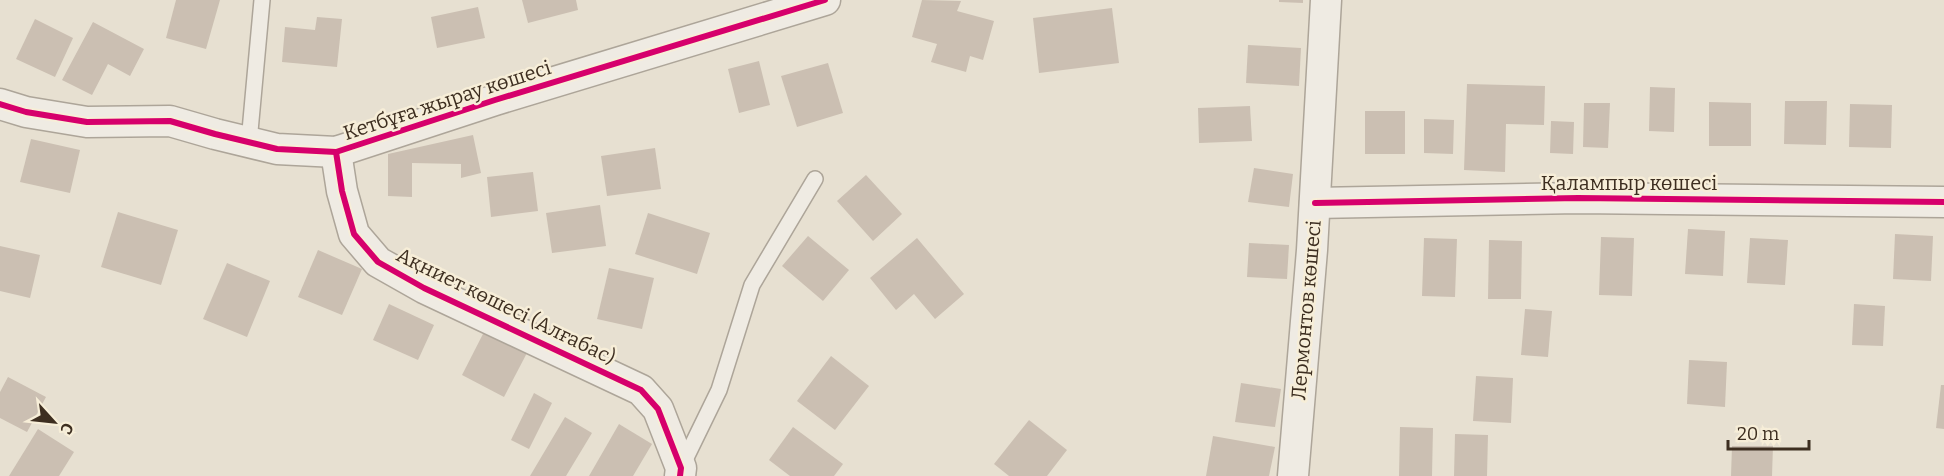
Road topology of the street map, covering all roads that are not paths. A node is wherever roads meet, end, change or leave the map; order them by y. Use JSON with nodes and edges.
{"nodes":[{"id":1,"x":262,"y":0,"type":"edge"},
{"id":2,"x":825,"y":0,"type":"edge"},
{"id":3,"x":1326,"y":0,"type":"edge"},
{"id":4,"x":0,"y":104,"type":"edge"},
{"id":5,"x":249,"y":142,"type":"junction"},
{"id":6,"x":336,"y":152,"type":"junction"},
{"id":7,"x":815,"y":179,"type":"dead end"},
{"id":8,"x":1944,"y":202,"type":"edge"},
{"id":9,"x":1315,"y":203,"type":"junction"},
{"id":10,"x":681,"y":472,"type":"edge"},
{"id":11,"x":1293,"y":476,"type":"edge"}],
"edges":[{"from":1,"to":5,"type":"lane"},
{"from":2,"to":6,"type":"street","name":"Кетбұға жырау көшесі"},
{"from":3,"to":9,"type":"street","name":"Лермонтов көшесі"},
{"from":4,"to":5,"type":"street","name":"Кетбұға жырау көшесі"},
{"from":5,"to":6,"type":"street","name":"Кетбұға жырау көшесі"},
{"from":6,"to":10,"type":"street","name":"Ақниет көшесі (Алғабас)"},
{"from":7,"to":10,"type":"lane"},
{"from":8,"to":9,"type":"street","name":"Қалампыр көшесі"},
{"from":9,"to":11,"type":"street","name":"Лермонтов көшесі"}]}
